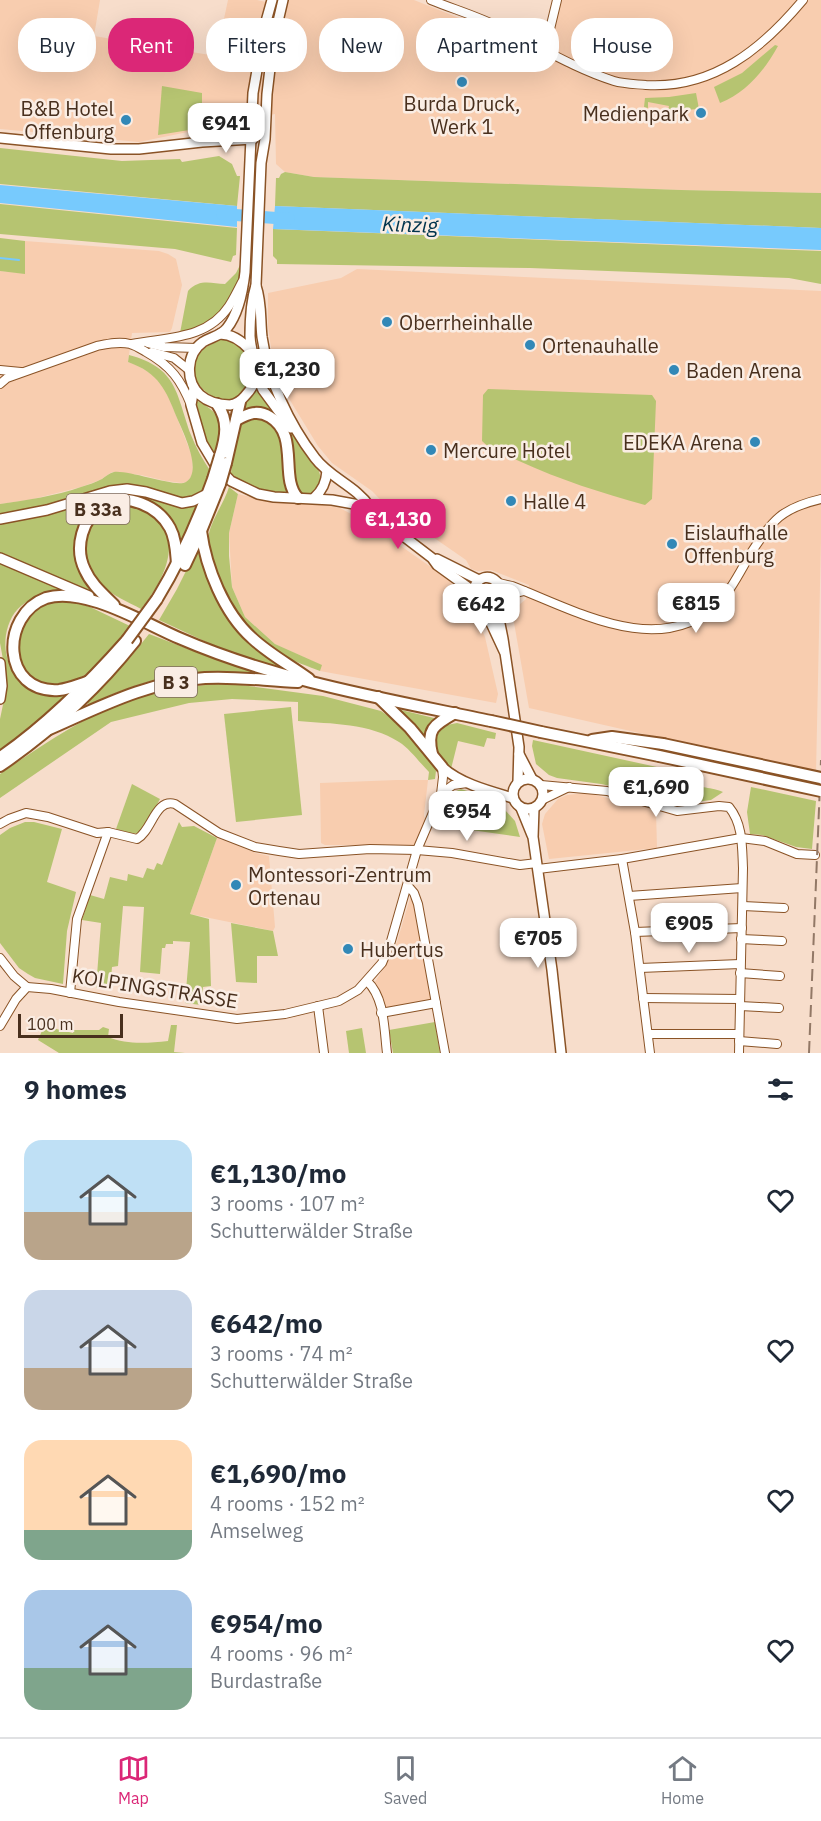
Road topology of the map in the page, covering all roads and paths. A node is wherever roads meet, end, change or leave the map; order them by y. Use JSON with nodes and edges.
{"nodes":[{"id":1,"x":272,"y":0,"type":"edge"},
{"id":2,"x":283,"y":0,"type":"edge"},
{"id":3,"x":431,"y":0,"type":"edge"},
{"id":4,"x":557,"y":0,"type":"edge"},
{"id":5,"x":803,"y":0,"type":"edge"},
{"id":6,"x":477,"y":18,"type":"edge"},
{"id":7,"x":553,"y":18,"type":"edge"},
{"id":8,"x":559,"y":57,"type":"edge"},
{"id":9,"x":0,"y":138,"type":"edge"},
{"id":10,"x":250,"y":140,"type":"junction"},
{"id":11,"x":265,"y":140,"type":"junction"},
{"id":12,"x":244,"y":278,"type":"junction"},
{"id":13,"x":256,"y":285,"type":"junction"},
{"id":14,"x":220,"y":334,"type":"junction"},
{"id":15,"x":143,"y":346,"type":"junction"},
{"id":16,"x":197,"y":348,"type":"junction"},
{"id":17,"x":252,"y":352,"type":"junction"},
{"id":18,"x":0,"y":370,"type":"edge"},
{"id":19,"x":189,"y":370,"type":"junction"},
{"id":20,"x":22,"y":373,"type":"junction"},
{"id":21,"x":257,"y":377,"type":"junction"},
{"id":22,"x":4,"y":378,"type":"edge"},
{"id":23,"x":0,"y":384,"type":"edge"},
{"id":24,"x":194,"y":388,"type":"junction"},
{"id":25,"x":240,"y":402,"type":"junction"},
{"id":26,"x":217,"y":404,"type":"junction"},
{"id":27,"x":191,"y":405,"type":"junction"},
{"id":28,"x":236,"y":420,"type":"junction"},
{"id":29,"x":299,"y":436,"type":"junction"},
{"id":30,"x":223,"y":460,"type":"junction"},
{"id":31,"x":327,"y":471,"type":"junction"},
{"id":32,"x":216,"y":481,"type":"junction"},
{"id":33,"x":207,"y":494,"type":"junction"},
{"id":34,"x":298,"y":498,"type":"junction"},
{"id":35,"x":314,"y":498,"type":"junction"},
{"id":36,"x":821,"y":499,"type":"edge"},
{"id":37,"x":370,"y":507,"type":"junction"},
{"id":38,"x":0,"y":519,"type":"edge"},
{"id":39,"x":201,"y":531,"type":"junction"},
{"id":40,"x":0,"y":558,"type":"edge"},
{"id":41,"x":432,"y":558,"type":"junction"},
{"id":42,"x":177,"y":564,"type":"junction"},
{"id":43,"x":478,"y":580,"type":"junction"},
{"id":44,"x":499,"y":583,"type":"junction"},
{"id":45,"x":473,"y":591,"type":"junction"},
{"id":46,"x":524,"y":591,"type":"junction"},
{"id":47,"x":160,"y":600,"type":"junction"},
{"id":48,"x":498,"y":600,"type":"junction"},
{"id":49,"x":100,"y":602,"type":"junction"},
{"id":50,"x":483,"y":606,"type":"junction"},
{"id":51,"x":121,"y":611,"type":"junction"},
{"id":52,"x":131,"y":641,"type":"junction"},
{"id":53,"x":504,"y":651,"type":"junction"},
{"id":54,"x":0,"y":663,"type":"edge"},
{"id":55,"x":90,"y":681,"type":"junction"},
{"id":56,"x":314,"y":682,"type":"junction"},
{"id":57,"x":378,"y":697,"type":"junction"},
{"id":58,"x":0,"y":699,"type":"edge"},
{"id":59,"x":455,"y":713,"type":"junction"},
{"id":60,"x":47,"y":730,"type":"junction"},
{"id":61,"x":583,"y":741,"type":"junction"},
{"id":62,"x":519,"y":753,"type":"junction"},
{"id":63,"x":432,"y":754,"type":"junction"},
{"id":64,"x":0,"y":758,"type":"edge"},
{"id":65,"x":0,"y":766,"type":"edge"},
{"id":66,"x":442,"y":767,"type":"junction"},
{"id":67,"x":821,"y":778,"type":"edge"},
{"id":68,"x":532,"y":779,"type":"junction"},
{"id":69,"x":467,"y":783,"type":"junction"},
{"id":70,"x":516,"y":784,"type":"junction"},
{"id":71,"x":541,"y":785,"type":"junction"},
{"id":72,"x":570,"y":787,"type":"junction"},
{"id":73,"x":488,"y":789,"type":"junction"},
{"id":74,"x":821,"y":791,"type":"edge"},
{"id":75,"x":441,"y":794,"type":"junction"},
{"id":76,"x":513,"y":798,"type":"junction"},
{"id":77,"x":542,"y":800,"type":"junction"},
{"id":78,"x":521,"y":808,"type":"junction"},
{"id":79,"x":534,"y":808,"type":"junction"},
{"id":80,"x":0,"y":824,"type":"edge"},
{"id":81,"x":108,"y":832,"type":"junction"},
{"id":82,"x":533,"y":837,"type":"junction"},
{"id":83,"x":741,"y":838,"type":"junction"},
{"id":84,"x":417,"y":850,"type":"junction"},
{"id":85,"x":815,"y":855,"type":"dead end"},
{"id":86,"x":622,"y":859,"type":"junction"},
{"id":87,"x":537,"y":866,"type":"junction"},
{"id":88,"x":408,"y":886,"type":"junction"},
{"id":89,"x":742,"y":888,"type":"junction"},
{"id":90,"x":629,"y":896,"type":"junction"},
{"id":91,"x":743,"y":906,"type":"junction"},
{"id":92,"x":783,"y":908,"type":"dead end"},
{"id":93,"x":741,"y":928,"type":"junction"},
{"id":94,"x":635,"y":932,"type":"junction"},
{"id":95,"x":741,"y":939,"type":"junction"},
{"id":96,"x":782,"y":941,"type":"dead end"},
{"id":97,"x":0,"y":958,"type":"edge"},
{"id":98,"x":740,"y":964,"type":"junction"},
{"id":99,"x":640,"y":968,"type":"junction"},
{"id":100,"x":741,"y":973,"type":"junction"},
{"id":101,"x":780,"y":976,"type":"dead end"},
{"id":102,"x":367,"y":981,"type":"junction"},
{"id":103,"x":27,"y":987,"type":"junction"},
{"id":104,"x":70,"y":993,"type":"junction"},
{"id":105,"x":643,"y":998,"type":"junction"},
{"id":106,"x":436,"y":1003,"type":"junction"},
{"id":107,"x":740,"y":1003,"type":"junction"},
{"id":108,"x":318,"y":1006,"type":"junction"},
{"id":109,"x":779,"y":1008,"type":"dead end"},
{"id":110,"x":381,"y":1013,"type":"junction"},
{"id":111,"x":0,"y":1026,"type":"edge"},
{"id":112,"x":648,"y":1034,"type":"junction"},
{"id":113,"x":739,"y":1037,"type":"junction"},
{"id":114,"x":777,"y":1044,"type":"dead end"},
{"id":115,"x":324,"y":1053,"type":"edge"},
{"id":116,"x":387,"y":1053,"type":"edge"},
{"id":117,"x":445,"y":1053,"type":"edge"},
{"id":118,"x":561,"y":1053,"type":"edge"},
{"id":119,"x":650,"y":1053,"type":"edge"},
{"id":120,"x":739,"y":1053,"type":"edge"}],
"edges":[{"from":1,"to":10,"type":"main road"},
{"from":2,"to":11,"type":"main road"},
{"from":3,"to":6,"type":"street"},
{"from":4,"to":7,"type":"street"},
{"from":5,"to":8,"type":"street"},
{"from":9,"to":10,"type":"main road"},
{"from":10,"to":11,"type":"main road"},
{"from":10,"to":12,"type":"main road"},
{"from":11,"to":13,"type":"main road"},
{"from":12,"to":14,"type":"main road"},
{"from":12,"to":15,"type":"street"},
{"from":13,"to":17,"type":"main road"},
{"from":13,"to":29,"type":"main road"},
{"from":14,"to":16,"type":"main road"},
{"from":14,"to":17,"type":"main road"},
{"from":15,"to":16,"type":"street"},
{"from":15,"to":19,"type":"street"},
{"from":15,"to":20,"type":"street"},
{"from":15,"to":27,"type":"street"},
{"from":16,"to":19,"type":"main road"},
{"from":17,"to":21,"type":"main road"},
{"from":18,"to":20,"type":"street"},
{"from":19,"to":24,"type":"main road"},
{"from":20,"to":22,"type":"street"},
{"from":21,"to":25,"type":"main road"},
{"from":21,"to":29,"type":"main road"},
{"from":22,"to":23,"type":"street"},
{"from":24,"to":26,"type":"main road"},
{"from":24,"to":27,"type":"main road"},
{"from":25,"to":26,"type":"main road"},
{"from":25,"to":28,"type":"highway"},
{"from":26,"to":30,"type":"highway"},
{"from":27,"to":34,"type":"main road"},
{"from":28,"to":30,"type":"highway"},
{"from":28,"to":34,"type":"highway"},
{"from":29,"to":31,"type":"main road"},
{"from":30,"to":32,"type":"highway","bridge":true},
{"from":31,"to":35,"type":"main road"},
{"from":31,"to":37,"type":"main road"},
{"from":32,"to":33,"type":"highway"},
{"from":32,"to":39,"type":"highway"},
{"from":33,"to":38,"type":"main road"},
{"from":33,"to":42,"type":"highway"},
{"from":34,"to":35,"type":"main road"},
{"from":35,"to":37,"type":"main road"},
{"from":36,"to":46,"type":"street"},
{"from":37,"to":41,"type":"main road"},
{"from":39,"to":47,"type":"highway"},
{"from":39,"to":56,"type":"highway"},
{"from":40,"to":49,"type":"main road","number":"B 3"},
{"from":41,"to":43,"type":"main road"},
{"from":41,"to":45,"type":"main road"},
{"from":42,"to":47,"type":"highway"},
{"from":42,"to":51,"type":"highway","number":"B 33a"},
{"from":43,"to":44,"type":"main road"},
{"from":43,"to":45,"type":"main road"},
{"from":44,"to":46,"type":"street"},
{"from":44,"to":48,"type":"main road"},
{"from":45,"to":50,"type":"main road"},
{"from":46,"to":48,"type":"street"},
{"from":47,"to":52,"type":"highway"},
{"from":48,"to":50,"type":"main road"},
{"from":48,"to":53,"type":"main road"},
{"from":49,"to":51,"type":"highway","number":"B 3"},
{"from":49,"to":55,"type":"highway","number":"B 3"},
{"from":50,"to":53,"type":"main road"},
{"from":51,"to":56,"type":"highway","number":"B 3"},
{"from":52,"to":55,"type":"highway"},
{"from":52,"to":60,"type":"highway"},
{"from":53,"to":62,"type":"main road"},
{"from":54,"to":58,"type":"main road"},
{"from":55,"to":64,"type":"highway"},
{"from":56,"to":57,"type":"highway","number":"B 3"},
{"from":56,"to":60,"type":"highway","number":"B 3"},
{"from":57,"to":59,"type":"highway","number":"B 3"},
{"from":57,"to":63,"type":"highway"},
{"from":59,"to":61,"type":"highway","number":"B 3","bridge":true},
{"from":59,"to":63,"type":"highway"},
{"from":60,"to":65,"type":"highway"},
{"from":61,"to":67,"type":"highway","bridge":true},
{"from":61,"to":74,"type":"highway","number":"B 3","bridge":true},
{"from":62,"to":68,"type":"main road"},
{"from":62,"to":70,"type":"main road"},
{"from":63,"to":66,"type":"highway"},
{"from":66,"to":69,"type":"main road"},
{"from":66,"to":75,"type":"street","name":"KOLPINGSTRASSE"},
{"from":68,"to":70,"type":"main road"},
{"from":68,"to":71,"type":"main road"},
{"from":69,"to":73,"type":"main road"},
{"from":69,"to":75,"type":"street"},
{"from":70,"to":73,"type":"main road"},
{"from":70,"to":76,"type":"main road"},
{"from":71,"to":72,"type":"street"},
{"from":71,"to":77,"type":"main road"},
{"from":72,"to":77,"type":"street"},
{"from":72,"to":83,"type":"street"},
{"from":73,"to":76,"type":"main road"},
{"from":75,"to":84,"type":"street","name":"KOLPINGSTRASSE"},
{"from":76,"to":78,"type":"main road"},
{"from":77,"to":79,"type":"main road"},
{"from":78,"to":79,"type":"main road"},
{"from":78,"to":82,"type":"main road"},
{"from":79,"to":82,"type":"main road"},
{"from":80,"to":81,"type":"street"},
{"from":81,"to":84,"type":"street"},
{"from":81,"to":104,"type":"street"},
{"from":82,"to":87,"type":"main road"},
{"from":83,"to":85,"type":"street"},
{"from":83,"to":86,"type":"street"},
{"from":83,"to":89,"type":"street"},
{"from":84,"to":87,"type":"street"},
{"from":84,"to":88,"type":"street","name":"KOLPINGSTRASSE"},
{"from":86,"to":87,"type":"street"},
{"from":86,"to":90,"type":"street"},
{"from":87,"to":118,"type":"main road"},
{"from":88,"to":102,"type":"street","name":"KOLPINGSTRASSE"},
{"from":88,"to":106,"type":"street"},
{"from":89,"to":90,"type":"street"},
{"from":89,"to":91,"type":"street"},
{"from":90,"to":94,"type":"street"},
{"from":91,"to":92,"type":"street"},
{"from":91,"to":93,"type":"street"},
{"from":93,"to":94,"type":"street"},
{"from":93,"to":95,"type":"street"},
{"from":94,"to":99,"type":"street"},
{"from":95,"to":96,"type":"street"},
{"from":95,"to":98,"type":"street"},
{"from":97,"to":103,"type":"street"},
{"from":98,"to":99,"type":"street"},
{"from":98,"to":100,"type":"street"},
{"from":99,"to":105,"type":"street"},
{"from":100,"to":101,"type":"street"},
{"from":100,"to":107,"type":"street"},
{"from":102,"to":108,"type":"street","name":"KOLPINGSTRASSE"},
{"from":102,"to":110,"type":"street"},
{"from":103,"to":104,"type":"street","name":"KOLPINGSTRASSE"},
{"from":103,"to":111,"type":"street"},
{"from":104,"to":108,"type":"street","name":"KOLPINGSTRASSE"},
{"from":105,"to":107,"type":"street"},
{"from":105,"to":112,"type":"street"},
{"from":106,"to":110,"type":"street"},
{"from":106,"to":117,"type":"street"},
{"from":107,"to":109,"type":"street"},
{"from":107,"to":113,"type":"street"},
{"from":108,"to":115,"type":"street"},
{"from":110,"to":116,"type":"street"},
{"from":112,"to":113,"type":"street"},
{"from":112,"to":119,"type":"street"},
{"from":113,"to":114,"type":"street"},
{"from":113,"to":120,"type":"street"}]}
